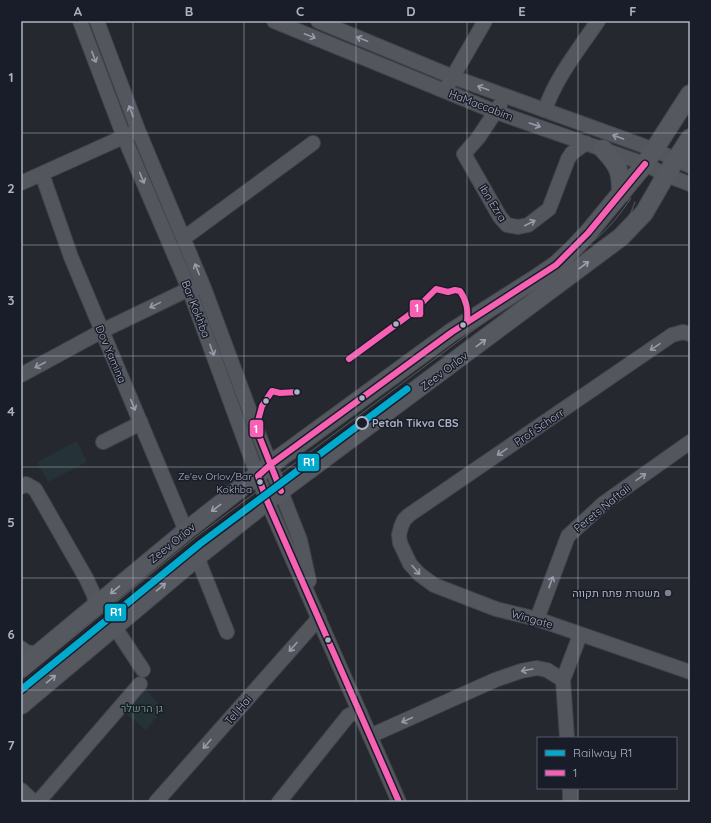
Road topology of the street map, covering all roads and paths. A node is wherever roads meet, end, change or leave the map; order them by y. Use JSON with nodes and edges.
{"nodes":[{"id":1,"x":80,"y":21,"type":"edge"},
{"id":2,"x":97,"y":21,"type":"edge"},
{"id":3,"x":274,"y":21,"type":"edge"},
{"id":4,"x":318,"y":21,"type":"edge"},
{"id":5,"x":485,"y":21,"type":"edge"},
{"id":6,"x":598,"y":21,"type":"edge"},
{"id":7,"x":453,"y":77,"type":"junction"},
{"id":8,"x":444,"y":92,"type":"junction"},
{"id":9,"x":690,"y":94,"type":"edge"},
{"id":10,"x":506,"y":96,"type":"junction"},
{"id":11,"x":545,"y":110,"type":"junction"},
{"id":12,"x":496,"y":112,"type":"junction"},
{"id":13,"x":138,"y":130,"type":"junction"},
{"id":14,"x":124,"y":137,"type":"junction"},
{"id":15,"x":690,"y":138,"type":"edge"},
{"id":16,"x":313,"y":143,"type":"dead end"},
{"id":17,"x":586,"y":143,"type":"junction"},
{"id":18,"x":603,"y":149,"type":"junction"},
{"id":19,"x":650,"y":157,"type":"junction"},
{"id":20,"x":683,"y":162,"type":"edge"},
{"id":21,"x":42,"y":174,"type":"junction"},
{"id":22,"x":666,"y":175,"type":"junction"},
{"id":23,"x":21,"y":183,"type":"edge"},
{"id":24,"x":690,"y":184,"type":"edge"},
{"id":25,"x":620,"y":194,"type":"junction"},
{"id":26,"x":184,"y":238,"type":"junction"},
{"id":27,"x":204,"y":288,"type":"junction"},
{"id":28,"x":189,"y":289,"type":"junction"},
{"id":29,"x":102,"y":331,"type":"junction"},
{"id":30,"x":690,"y":334,"type":"edge"},
{"id":31,"x":21,"y":375,"type":"edge"},
{"id":32,"x":140,"y":423,"type":"junction"},
{"id":33,"x":103,"y":442,"type":"dead end"},
{"id":34,"x":686,"y":449,"type":"edge"},
{"id":35,"x":264,"y":471,"type":"junction"},
{"id":36,"x":21,"y":487,"type":"edge"},
{"id":37,"x":274,"y":497,"type":"junction"},
{"id":38,"x":186,"y":531,"type":"junction"},
{"id":39,"x":400,"y":536,"type":"joint"},
{"id":40,"x":197,"y":557,"type":"junction"},
{"id":41,"x":96,"y":606,"type":"junction"},
{"id":42,"x":319,"y":618,"type":"junction"},
{"id":43,"x":537,"y":619,"type":"junction"},
{"id":44,"x":114,"y":626,"type":"junction"},
{"id":45,"x":228,"y":632,"type":"dead end"},
{"id":46,"x":580,"y":635,"type":"junction"},
{"id":47,"x":29,"y":651,"type":"edge"},
{"id":48,"x":21,"y":668,"type":"edge"},
{"id":49,"x":143,"y":670,"type":"dead end"},
{"id":50,"x":690,"y":672,"type":"edge"},
{"id":51,"x":563,"y":680,"type":"junction"},
{"id":52,"x":140,"y":684,"type":"dead end"},
{"id":53,"x":21,"y":705,"type":"edge"},
{"id":54,"x":360,"y":713,"type":"junction"},
{"id":55,"x":370,"y":736,"type":"junction"},
{"id":56,"x":567,"y":737,"type":"edge"},
{"id":57,"x":570,"y":789,"type":"edge"},
{"id":58,"x":21,"y":790,"type":"edge"},
{"id":59,"x":34,"y":802,"type":"edge"},
{"id":60,"x":38,"y":802,"type":"edge"},
{"id":61,"x":156,"y":802,"type":"edge"},
{"id":62,"x":279,"y":802,"type":"edge"},
{"id":63,"x":399,"y":802,"type":"edge"},
{"id":64,"x":570,"y":802,"type":"edge"}],
"edges":[{"from":1,"to":14,"type":"street","name":"Bar Kokhba","one_way":true},
{"from":13,"to":2,"type":"street","name":"Bar Kokhba","one_way":true},
{"from":3,"to":8,"type":"street","name":"HaMaccabim","one_way":true},
{"from":7,"to":4,"type":"street","name":"HaMaccabim","one_way":true},
{"from":5,"to":7,"type":"street"},
{"from":6,"to":11,"type":"street"},
{"from":7,"to":8,"type":"street"},
{"from":10,"to":7,"type":"street","name":"HaMaccabim","one_way":true},
{"from":8,"to":12,"type":"street","name":"HaMaccabim"},
{"from":9,"to":19,"type":"main road","name":"Zeev Orlov"},
{"from":10,"to":11,"type":"street","name":"HaMaccabim"},
{"from":10,"to":12,"type":"street","name":"Ibn Ezra"},
{"from":19,"to":11,"type":"street","name":"HaMaccabim","one_way":true},
{"from":12,"to":17,"type":"street","name":"HaMaccabim","one_way":true},
{"from":12,"to":17,"type":"street","name":"Ibn Ezra","one_way":true},
{"from":13,"to":14,"type":"street"},
{"from":13,"to":26,"type":"street","name":"Bar Kokhba"},
{"from":14,"to":21,"type":"street"},
{"from":14,"to":28,"type":"street","name":"Bar Kokhba","one_way":true},
{"from":15,"to":20,"type":"main road","name":"Zeev Orlov"},
{"from":16,"to":26,"type":"street"},
{"from":17,"to":18,"type":"street","name":"HaMaccabim"},
{"from":18,"to":19,"type":"street","name":"HaMaccabim"},
{"from":18,"to":25,"type":"main road"},
{"from":19,"to":20,"type":"street","name":"HaMaccabim"},
{"from":19,"to":22,"type":"street","name":"HaMaccabim"},
{"from":19,"to":25,"type":"main road","name":"Zeev Orlov"},
{"from":20,"to":22,"type":"main road","name":"Zeev Orlov"},
{"from":21,"to":23,"type":"street"},
{"from":21,"to":29,"type":"street","name":"Dov Yamina"},
{"from":22,"to":24,"type":"street","name":"HaMaccabim"},
{"from":37,"to":22,"type":"main road","name":"Zeev Orlov","one_way":true},
{"from":25,"to":35,"type":"main road","name":"Zeev Orlov"},
{"from":27,"to":26,"type":"street","name":"Bar Kokhba","one_way":true},
{"from":27,"to":28,"type":"street"},
{"from":27,"to":35,"type":"street","name":"Bar Kokhba"},
{"from":28,"to":29,"type":"street","one_way":true},
{"from":28,"to":35,"type":"street","name":"Bar Kokhba","one_way":true},
{"from":29,"to":31,"type":"street","one_way":true},
{"from":29,"to":32,"type":"street","name":"Dov Yamina","one_way":true},
{"from":30,"to":39,"type":"street","name":"Prof Schorr","one_way":true},
{"from":32,"to":33,"type":"street"},
{"from":32,"to":38,"type":"street","name":"Dov Yamina"},
{"from":43,"to":34,"type":"street","name":"Perets Naftali","one_way":true},
{"from":35,"to":37,"type":"street","name":"Bar Kokhba"},
{"from":35,"to":38,"type":"main road","name":"Zeev Orlov","one_way":true},
{"from":36,"to":41,"type":"street"},
{"from":37,"to":40,"type":"main road","name":"Zeev Orlov"},
{"from":37,"to":42,"type":"street","name":"Bar Kokhba"},
{"from":38,"to":41,"type":"main road","name":"Zeev Orlov","one_way":true},
{"from":39,"to":43,"type":"street","name":"Wingate","one_way":true},
{"from":44,"to":40,"type":"main road","name":"Zeev Orlov","one_way":true},
{"from":40,"to":45,"type":"street"},
{"from":41,"to":47,"type":"main road","name":"Zeev Orlov"},
{"from":42,"to":54,"type":"street","name":"Bar Kokhba"},
{"from":42,"to":61,"type":"street","name":"Tel Hai","one_way":true},
{"from":43,"to":46,"type":"street","name":"Wingate"},
{"from":44,"to":49,"type":"street"},
{"from":53,"to":44,"type":"main road","name":"Zeev Orlov","one_way":true},
{"from":46,"to":50,"type":"street","name":"Wingate"},
{"from":46,"to":51,"type":"street"},
{"from":47,"to":48,"type":"main road","name":"Zeev Orlov"},
{"from":51,"to":55,"type":"street","one_way":true},
{"from":51,"to":56,"type":"street"},
{"from":52,"to":60,"type":"street"},
{"from":54,"to":55,"type":"street","name":"Bar Kokhba"},
{"from":54,"to":62,"type":"street"},
{"from":55,"to":63,"type":"street","name":"Bar Kokhba"},
{"from":57,"to":64,"type":"street"},
{"from":58,"to":59,"type":"street"}]}
